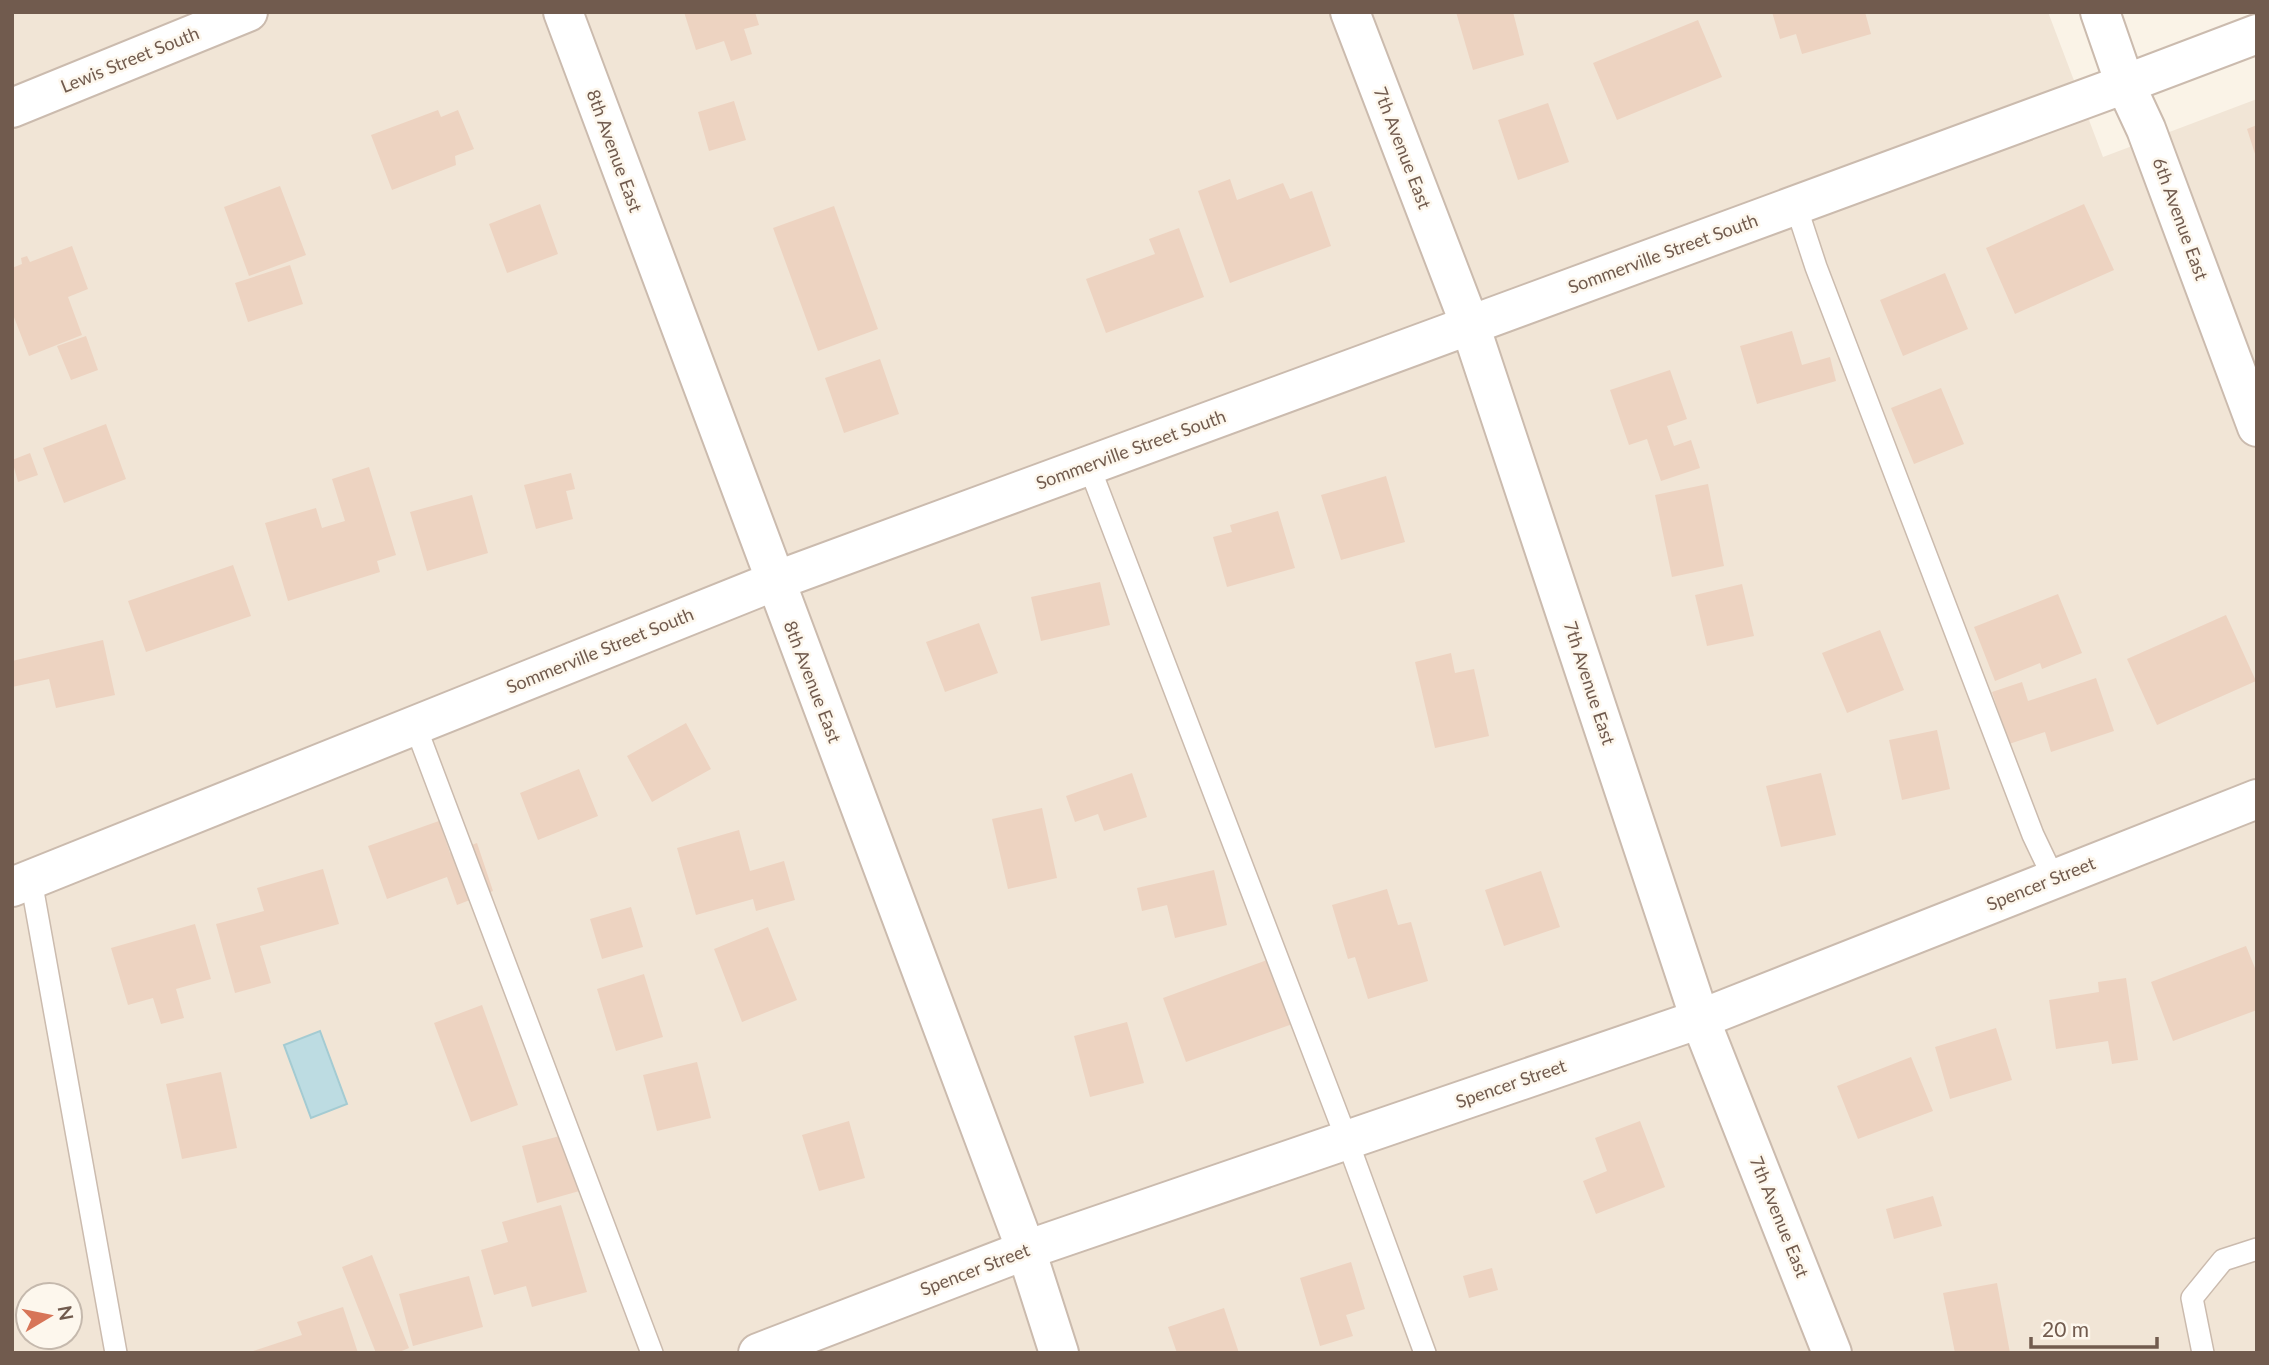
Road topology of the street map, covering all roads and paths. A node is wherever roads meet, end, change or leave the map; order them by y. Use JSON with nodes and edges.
{"nodes":[{"id":1,"x":248,"y":12,"type":"edge"},
{"id":2,"x":563,"y":12,"type":"edge"},
{"id":3,"x":1350,"y":12,"type":"edge"},
{"id":4,"x":2100,"y":12,"type":"edge"},
{"id":5,"x":192,"y":23,"type":"edge"},
{"id":6,"x":2257,"y":34,"type":"edge"},
{"id":7,"x":2125,"y":84,"type":"junction"},
{"id":8,"x":12,"y":108,"type":"edge"},
{"id":9,"x":1796,"y":205,"type":"junction"},
{"id":10,"x":1470,"y":325,"type":"junction"},
{"id":11,"x":2257,"y":427,"type":"edge"},
{"id":12,"x":1088,"y":466,"type":"junction"},
{"id":13,"x":775,"y":581,"type":"junction"},
{"id":14,"x":415,"y":725,"type":"junction"},
{"id":15,"x":2257,"y":799,"type":"edge"},
{"id":16,"x":2054,"y":879,"type":"junction"},
{"id":17,"x":21,"y":883,"type":"edge"},
{"id":18,"x":1700,"y":1019,"type":"junction"},
{"id":19,"x":1347,"y":1140,"type":"junction"},
{"id":20,"x":1026,"y":1250,"type":"junction"},
{"id":21,"x":2257,"y":1250,"type":"edge"},
{"id":22,"x":116,"y":1353,"type":"edge"},
{"id":23,"x":652,"y":1353,"type":"edge"},
{"id":24,"x":758,"y":1353,"type":"edge"},
{"id":25,"x":1059,"y":1353,"type":"edge"},
{"id":26,"x":1425,"y":1353,"type":"edge"},
{"id":27,"x":1832,"y":1353,"type":"edge"},
{"id":28,"x":2203,"y":1353,"type":"edge"}],
"edges":[{"from":1,"to":5,"type":"street","name":"Lewis Street South"},
{"from":2,"to":13,"type":"street","name":"8th Avenue East"},
{"from":3,"to":10,"type":"street","name":"7th Avenue East"},
{"from":4,"to":7,"type":"street","name":"6th Avenue East"},
{"from":5,"to":8,"type":"street","name":"Lewis Street South"},
{"from":6,"to":7,"type":"street","name":"Sommerville Street South"},
{"from":7,"to":9,"type":"street","name":"Sommerville Street South"},
{"from":7,"to":11,"type":"street","name":"6th Avenue East"},
{"from":9,"to":10,"type":"street","name":"Sommerville Street South"},
{"from":9,"to":16,"type":"lane"},
{"from":10,"to":12,"type":"street","name":"Sommerville Street South"},
{"from":10,"to":18,"type":"street","name":"7th Avenue East"},
{"from":12,"to":13,"type":"street","name":"Sommerville Street South"},
{"from":12,"to":19,"type":"lane"},
{"from":13,"to":14,"type":"street","name":"Sommerville Street South"},
{"from":13,"to":20,"type":"street","name":"8th Avenue East"},
{"from":14,"to":17,"type":"street","name":"Sommerville Street South"},
{"from":14,"to":23,"type":"lane"},
{"from":15,"to":16,"type":"street","name":"Spencer Street"},
{"from":16,"to":18,"type":"street","name":"Spencer Street"},
{"from":17,"to":22,"type":"lane"},
{"from":18,"to":19,"type":"street","name":"Spencer Street"},
{"from":18,"to":27,"type":"street","name":"7th Avenue East"},
{"from":19,"to":20,"type":"street","name":"Spencer Street"},
{"from":19,"to":26,"type":"lane"},
{"from":20,"to":24,"type":"street","name":"Spencer Street"},
{"from":20,"to":25,"type":"street","name":"8th Avenue East"},
{"from":21,"to":28,"type":"lane"}]}
